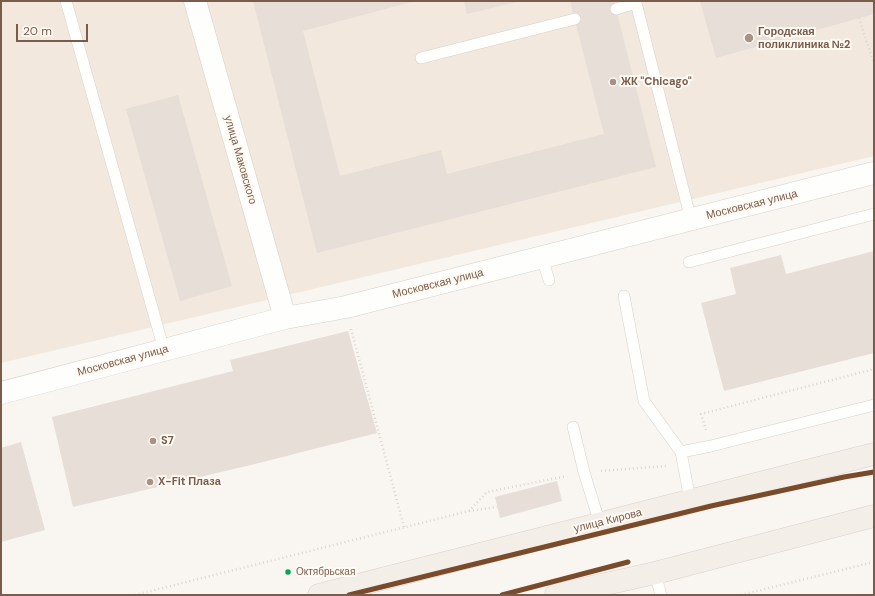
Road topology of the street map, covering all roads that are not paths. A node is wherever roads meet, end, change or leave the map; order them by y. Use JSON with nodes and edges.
{"nodes":[{"id":1,"x":66,"y":1,"type":"edge"},
{"id":2,"x":195,"y":1,"type":"edge"},
{"id":3,"x":636,"y":2,"type":"edge"},
{"id":4,"x":616,"y":9,"type":"dead end"},
{"id":5,"x":575,"y":19,"type":"dead end"},
{"id":6,"x":421,"y":58,"type":"dead end"},
{"id":7,"x":874,"y":173,"type":"edge"},
{"id":8,"x":874,"y":214,"type":"edge"},
{"id":9,"x":691,"y":220,"type":"junction"},
{"id":10,"x":542,"y":258,"type":"junction"},
{"id":11,"x":689,"y":262,"type":"dead end"},
{"id":12,"x":549,"y":280,"type":"dead end"},
{"id":13,"x":624,"y":296,"type":"dead end"},
{"id":14,"x":285,"y":318,"type":"junction"},
{"id":15,"x":164,"y":350,"type":"junction"},
{"id":16,"x":1,"y":393,"type":"edge"},
{"id":17,"x":874,"y":405,"type":"edge"},
{"id":18,"x":572,"y":427,"type":"dead end"},
{"id":19,"x":681,"y":452,"type":"junction"},
{"id":20,"x":874,"y":454,"type":"edge"},
{"id":21,"x":690,"y":500,"type":"junction"},
{"id":22,"x":874,"y":516,"type":"edge"},
{"id":23,"x":600,"y":524,"type":"junction"},
{"id":24,"x":655,"y":573,"type":"junction"},
{"id":25,"x":319,"y":595,"type":"edge"},
{"id":26,"x":556,"y":595,"type":"edge"},
{"id":27,"x":661,"y":595,"type":"edge"}],
"edges":[{"from":1,"to":15,"type":"lane"},
{"from":2,"to":14,"type":"street","name":"улица Маковского"},
{"from":3,"to":4,"type":"lane"},
{"from":3,"to":9,"type":"lane"},
{"from":5,"to":6,"type":"lane"},
{"from":7,"to":9,"type":"street","name":"Московская улица"},
{"from":8,"to":11,"type":"lane"},
{"from":9,"to":10,"type":"street","name":"Московская улица"},
{"from":10,"to":12,"type":"lane"},
{"from":10,"to":14,"type":"street","name":"Московская улица"},
{"from":13,"to":19,"type":"lane"},
{"from":14,"to":15,"type":"street","name":"Московская улица"},
{"from":15,"to":16,"type":"street","name":"Московская улица"},
{"from":17,"to":19,"type":"lane"},
{"from":18,"to":23,"type":"lane"},
{"from":19,"to":21,"type":"lane"},
{"from":20,"to":21,"type":"main road","name":"улица Кирова"},
{"from":21,"to":23,"type":"main road","name":"улица Кирова"},
{"from":22,"to":24,"type":"main road"},
{"from":23,"to":25,"type":"main road","name":"улица Кирова"},
{"from":24,"to":26,"type":"main road"},
{"from":24,"to":27,"type":"lane"}]}
